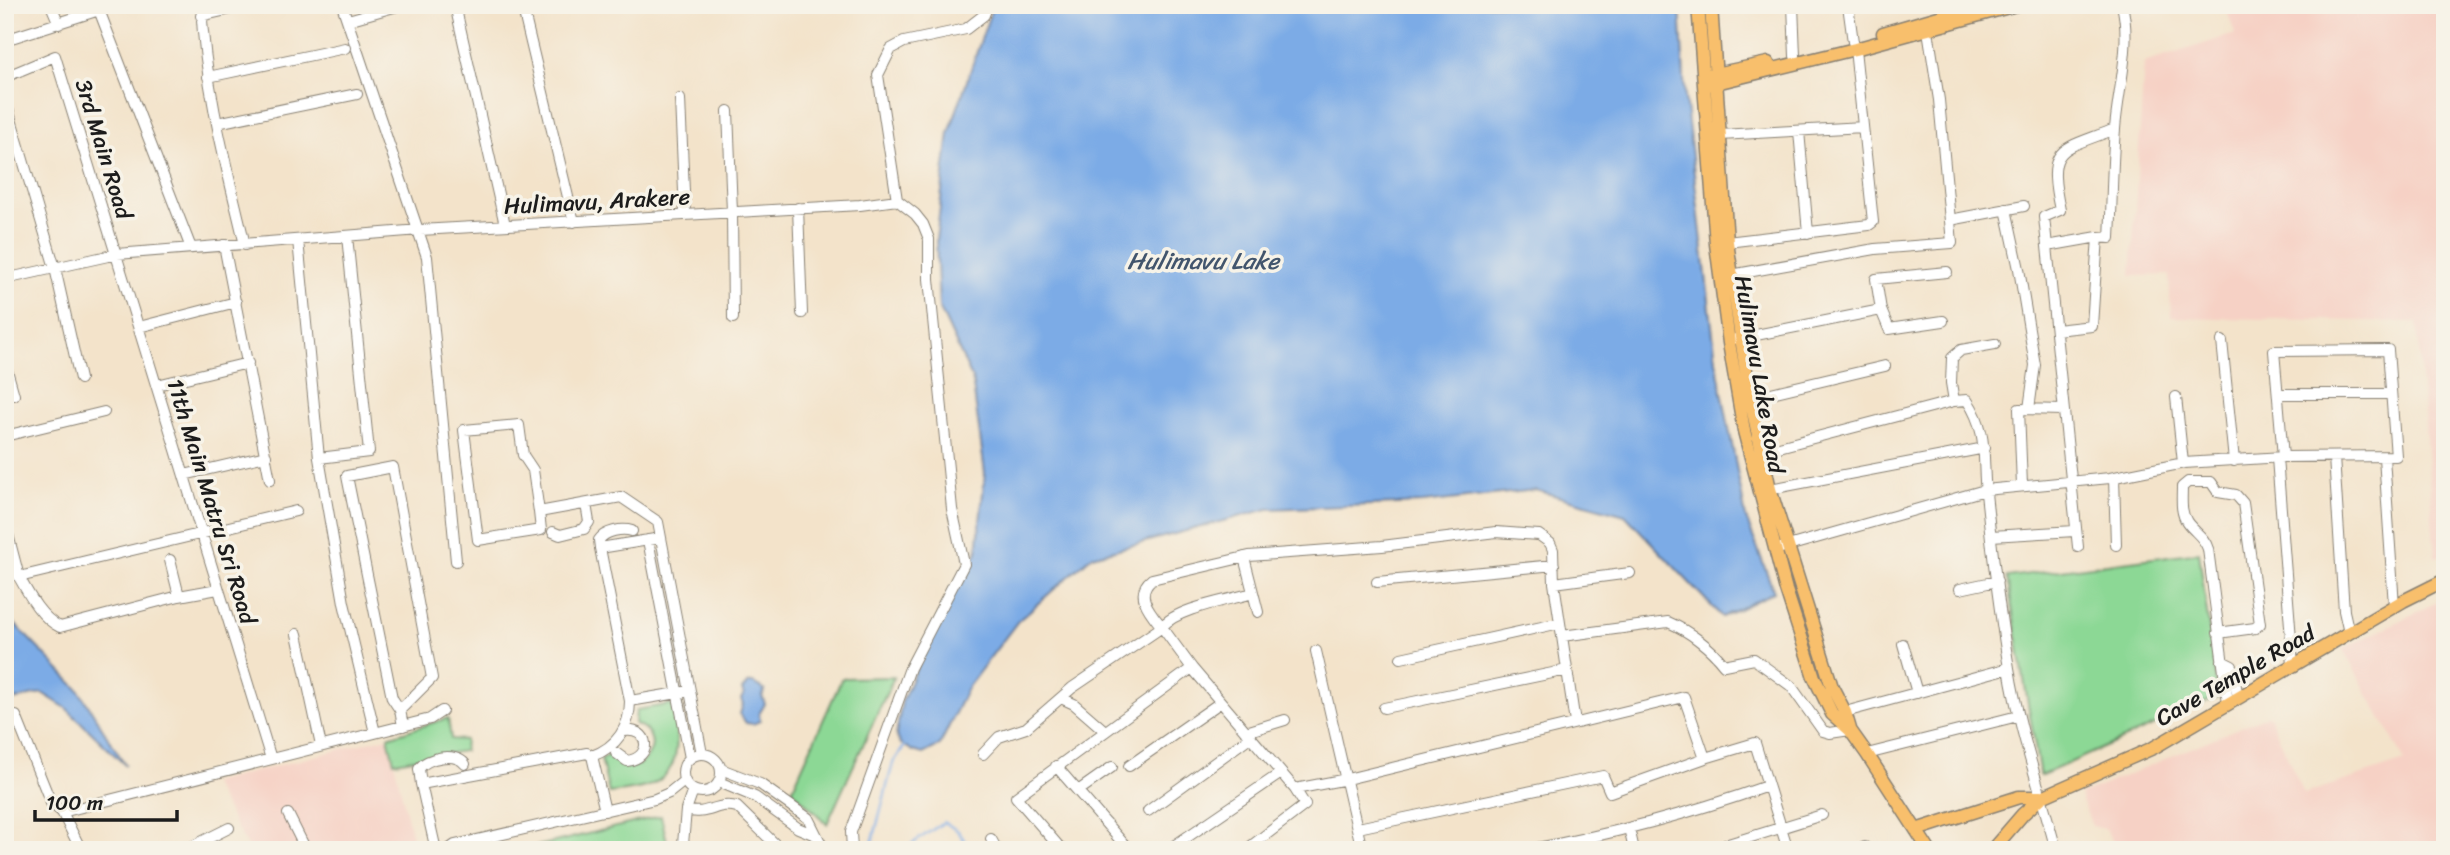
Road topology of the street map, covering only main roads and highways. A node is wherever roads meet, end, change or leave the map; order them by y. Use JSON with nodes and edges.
{"nodes":[{"id":1,"x":1698,"y":5,"type":"edge"},
{"id":2,"x":1711,"y":5,"type":"edge"},
{"id":3,"x":1980,"y":5,"type":"edge"},
{"id":4,"x":2016,"y":5,"type":"edge"},
{"id":5,"x":1928,"y":25,"type":"junction"},
{"id":6,"x":1854,"y":45,"type":"junction"},
{"id":7,"x":1709,"y":80,"type":"junction"},
{"id":8,"x":1734,"y":339,"type":"junction"},
{"id":9,"x":1782,"y":548,"type":"junction"},
{"id":10,"x":2445,"y":580,"type":"edge"},
{"id":11,"x":1850,"y":730,"type":"junction"},
{"id":12,"x":2042,"y":797,"type":"junction"},
{"id":13,"x":1916,"y":830,"type":"junction"},
{"id":14,"x":1928,"y":850,"type":"edge"},
{"id":15,"x":1992,"y":850,"type":"edge"}],
"edges":[{"from":1,"to":7,"type":"main road","name":"Hulimavu Lake Road"},
{"from":2,"to":7,"type":"main road","name":"Hulimavu Lake Road"},
{"from":3,"to":5,"type":"main road"},
{"from":4,"to":5,"type":"main road"},
{"from":5,"to":6,"type":"main road"},
{"from":6,"to":7,"type":"main road"},
{"from":6,"to":7,"type":"main road"},
{"from":7,"to":8,"type":"main road","name":"Hulimavu Lake Road"},
{"from":7,"to":8,"type":"main road","name":"Hulimavu Lake Road"},
{"from":8,"to":9,"type":"main road","name":"Hulimavu Lake Road"},
{"from":8,"to":9,"type":"main road","name":"Hulimavu Lake Road"},
{"from":9,"to":11,"type":"main road","name":"Hulimavu Lake Road"},
{"from":9,"to":11,"type":"main road","name":"Hulimavu Lake Road"},
{"from":10,"to":12,"type":"main road","name":"Cave Temple Road"},
{"from":11,"to":13,"type":"main road","name":"Hulimavu Lake Road"},
{"from":12,"to":13,"type":"main road","name":"Cave Temple Road"},
{"from":12,"to":15,"type":"main road","name":"Cave Temple Road"},
{"from":13,"to":14,"type":"main road","name":"Hulimavu Lake Road"}]}
